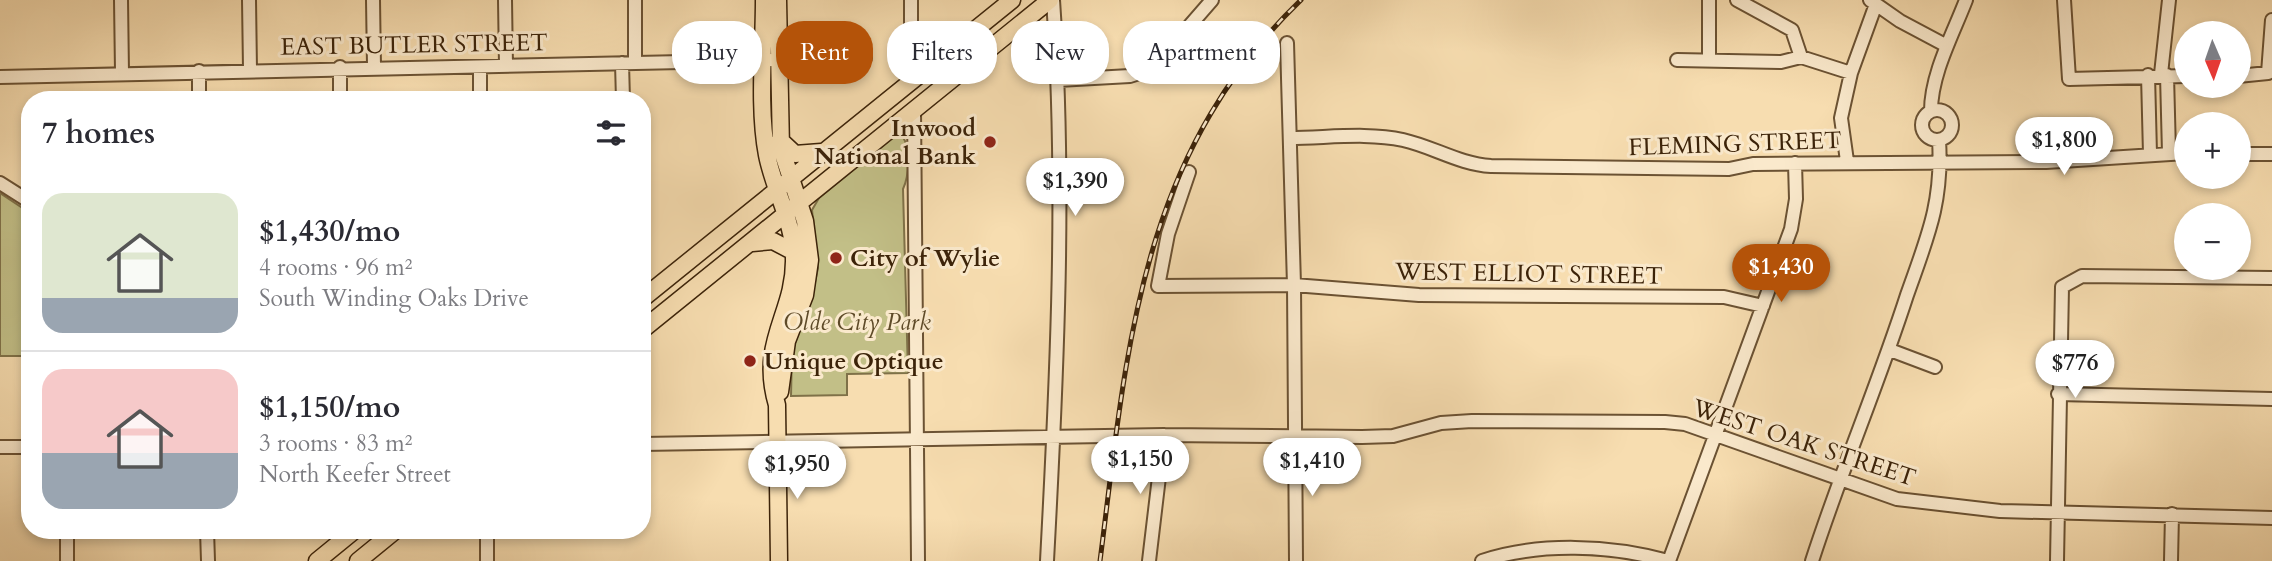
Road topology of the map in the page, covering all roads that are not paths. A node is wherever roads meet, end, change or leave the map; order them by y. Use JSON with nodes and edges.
{"nodes":[{"id":1,"x":121,"y":0,"type":"edge"},
{"id":2,"x":249,"y":0,"type":"edge"},
{"id":3,"x":373,"y":0,"type":"edge"},
{"id":4,"x":505,"y":0,"type":"edge"},
{"id":5,"x":635,"y":0,"type":"edge"},
{"id":6,"x":764,"y":0,"type":"edge"},
{"id":7,"x":778,"y":0,"type":"edge"},
{"id":8,"x":911,"y":0,"type":"edge"},
{"id":9,"x":1012,"y":0,"type":"edge"},
{"id":10,"x":1051,"y":0,"type":"edge"},
{"id":11,"x":1212,"y":0,"type":"edge"},
{"id":12,"x":1709,"y":0,"type":"edge"},
{"id":13,"x":1737,"y":0,"type":"edge"},
{"id":14,"x":1966,"y":0,"type":"edge"},
{"id":15,"x":2064,"y":0,"type":"edge"},
{"id":16,"x":2169,"y":0,"type":"edge"},
{"id":17,"x":1872,"y":2,"type":"edge"},
{"id":18,"x":2272,"y":20,"type":"edge"},
{"id":19,"x":911,"y":21,"type":"edge"},
{"id":20,"x":986,"y":21,"type":"edge"},
{"id":21,"x":1053,"y":21,"type":"edge"},
{"id":22,"x":1287,"y":43,"type":"dead end"},
{"id":23,"x":1947,"y":46,"type":"junction"},
{"id":24,"x":1801,"y":57,"type":"junction"},
{"id":25,"x":771,"y":60,"type":"junction"},
{"id":26,"x":776,"y":60,"type":"edge"},
{"id":27,"x":1677,"y":60,"type":"dead end"},
{"id":28,"x":1709,"y":60,"type":"junction"},
{"id":29,"x":629,"y":62,"type":"junction"},
{"id":30,"x":374,"y":66,"type":"junction"},
{"id":31,"x":506,"y":66,"type":"junction"},
{"id":32,"x":340,"y":67,"type":"junction"},
{"id":33,"x":480,"y":67,"type":"junction"},
{"id":34,"x":250,"y":69,"type":"junction"},
{"id":35,"x":199,"y":71,"type":"junction"},
{"id":36,"x":122,"y":72,"type":"junction"},
{"id":37,"x":1851,"y":73,"type":"junction"},
{"id":38,"x":2158,"y":74,"type":"junction"},
{"id":39,"x":2174,"y":75,"type":"edge"},
{"id":40,"x":2251,"y":75,"type":"edge"},
{"id":41,"x":0,"y":77,"type":"edge"},
{"id":42,"x":1109,"y":77,"type":"edge"},
{"id":43,"x":907,"y":84,"type":"edge"},
{"id":44,"x":1058,"y":84,"type":"edge"},
{"id":45,"x":199,"y":91,"type":"edge"},
{"id":46,"x":340,"y":91,"type":"edge"},
{"id":47,"x":480,"y":91,"type":"edge"},
{"id":48,"x":624,"y":91,"type":"edge"},
{"id":49,"x":914,"y":109,"type":"junction"},
{"id":50,"x":1931,"y":110,"type":"junction"},
{"id":51,"x":1290,"y":138,"type":"junction"},
{"id":52,"x":780,"y":139,"type":"junction"},
{"id":53,"x":1939,"y":140,"type":"junction"},
{"id":54,"x":821,"y":152,"type":"junction"},
{"id":55,"x":2169,"y":153,"type":"junction"},
{"id":56,"x":2174,"y":153,"type":"edge"},
{"id":57,"x":2150,"y":154,"type":"junction"},
{"id":58,"x":2251,"y":154,"type":"edge"},
{"id":59,"x":2272,"y":155,"type":"edge"},
{"id":60,"x":1847,"y":161,"type":"junction"},
{"id":61,"x":1795,"y":163,"type":"junction"},
{"id":62,"x":1941,"y":163,"type":"junction"},
{"id":63,"x":1189,"y":172,"type":"dead end"},
{"id":64,"x":0,"y":183,"type":"edge"},
{"id":65,"x":783,"y":183,"type":"junction"},
{"id":66,"x":21,"y":196,"type":"edge"},
{"id":67,"x":799,"y":202,"type":"junction"},
{"id":68,"x":786,"y":213,"type":"junction"},
{"id":69,"x":752,"y":243,"type":"junction"},
{"id":70,"x":794,"y":252,"type":"junction"},
{"id":71,"x":2272,"y":278,"type":"edge"},
{"id":72,"x":1294,"y":285,"type":"junction"},
{"id":73,"x":651,"y":292,"type":"edge"},
{"id":74,"x":1763,"y":306,"type":"junction"},
{"id":75,"x":651,"y":323,"type":"edge"},
{"id":76,"x":1890,"y":350,"type":"junction"},
{"id":77,"x":1934,"y":367,"type":"dead end"},
{"id":78,"x":2058,"y":394,"type":"junction"},
{"id":79,"x":2272,"y":399,"type":"edge"},
{"id":80,"x":777,"y":405,"type":"junction"},
{"id":81,"x":1164,"y":435,"type":"junction"},
{"id":82,"x":1295,"y":435,"type":"junction"},
{"id":83,"x":1716,"y":436,"type":"junction"},
{"id":84,"x":1054,"y":437,"type":"junction"},
{"id":85,"x":917,"y":440,"type":"junction"},
{"id":86,"x":778,"y":442,"type":"junction"},
{"id":87,"x":651,"y":443,"type":"edge"},
{"id":88,"x":0,"y":447,"type":"edge"},
{"id":89,"x":21,"y":447,"type":"edge"},
{"id":90,"x":1839,"y":480,"type":"junction"},
{"id":91,"x":2057,"y":512,"type":"junction"},
{"id":92,"x":2172,"y":514,"type":"junction"},
{"id":93,"x":2272,"y":518,"type":"edge"},
{"id":94,"x":67,"y":539,"type":"edge"},
{"id":95,"x":207,"y":539,"type":"edge"},
{"id":96,"x":344,"y":539,"type":"edge"},
{"id":97,"x":385,"y":539,"type":"edge"},
{"id":98,"x":487,"y":539,"type":"edge"},
{"id":99,"x":67,"y":561,"type":"edge"},
{"id":100,"x":208,"y":561,"type":"edge"},
{"id":101,"x":317,"y":561,"type":"edge"},
{"id":102,"x":358,"y":561,"type":"edge"},
{"id":103,"x":487,"y":561,"type":"edge"},
{"id":104,"x":779,"y":561,"type":"edge"},
{"id":105,"x":918,"y":561,"type":"edge"},
{"id":106,"x":1047,"y":561,"type":"edge"},
{"id":107,"x":1149,"y":561,"type":"edge"},
{"id":108,"x":1296,"y":561,"type":"edge"},
{"id":109,"x":1482,"y":561,"type":"edge"},
{"id":110,"x":1669,"y":561,"type":"edge"},
{"id":111,"x":1812,"y":561,"type":"edge"},
{"id":112,"x":2057,"y":561,"type":"edge"},
{"id":113,"x":2171,"y":561,"type":"edge"}],
"edges":[{"from":1,"to":36,"type":"street"},
{"from":2,"to":34,"type":"street"},
{"from":3,"to":30,"type":"street"},
{"from":4,"to":31,"type":"street"},
{"from":5,"to":29,"type":"street"},
{"from":6,"to":25,"type":"main road"},
{"from":7,"to":25,"type":"main road"},
{"from":8,"to":19,"type":"street"},
{"from":9,"to":20,"type":"main road"},
{"from":10,"to":21,"type":"street"},
{"from":10,"to":49,"type":"main road"},
{"from":11,"to":42,"type":"street"},
{"from":12,"to":28,"type":"street"},
{"from":13,"to":24,"type":"street"},
{"from":14,"to":23,"type":"street"},
{"from":15,"to":38,"type":"street"},
{"from":16,"to":38,"type":"street"},
{"from":17,"to":23,"type":"street"},
{"from":17,"to":37,"type":"street"},
{"from":18,"to":40,"type":"street"},
{"from":22,"to":51,"type":"street"},
{"from":23,"to":50,"type":"street"},
{"from":24,"to":28,"type":"street"},
{"from":24,"to":37,"type":"street"},
{"from":25,"to":26,"type":"street","name":"EAST BUTLER STREET"},
{"from":25,"to":29,"type":"street","name":"EAST BUTLER STREET"},
{"from":25,"to":52,"type":"main road"},
{"from":25,"to":65,"type":"main road"},
{"from":27,"to":28,"type":"street"},
{"from":29,"to":31,"type":"street","name":"EAST BUTLER STREET"},
{"from":29,"to":48,"type":"street"},
{"from":30,"to":32,"type":"street","name":"EAST BUTLER STREET"},
{"from":30,"to":33,"type":"street","name":"EAST BUTLER STREET"},
{"from":31,"to":33,"type":"street","name":"EAST BUTLER STREET"},
{"from":32,"to":34,"type":"street","name":"EAST BUTLER STREET"},
{"from":32,"to":46,"type":"street"},
{"from":33,"to":47,"type":"street"},
{"from":34,"to":35,"type":"street","name":"EAST BUTLER STREET"},
{"from":35,"to":36,"type":"street","name":"EAST BUTLER STREET"},
{"from":35,"to":45,"type":"street"},
{"from":36,"to":41,"type":"street","name":"EAST BUTLER STREET"},
{"from":37,"to":60,"type":"street"},
{"from":38,"to":39,"type":"street"},
{"from":38,"to":55,"type":"street"},
{"from":38,"to":57,"type":"street"},
{"from":43,"to":54,"type":"main road"},
{"from":44,"to":84,"type":"street"},
{"from":49,"to":67,"type":"main road"},
{"from":49,"to":85,"type":"street"},
{"from":50,"to":53,"type":"street"},
{"from":50,"to":53,"type":"street"},
{"from":51,"to":61,"type":"street","name":"FLEMING STREET"},
{"from":51,"to":72,"type":"street"},
{"from":52,"to":54,"type":"main road"},
{"from":52,"to":65,"type":"main road"},
{"from":53,"to":62,"type":"street"},
{"from":54,"to":65,"type":"main road"},
{"from":55,"to":56,"type":"street","name":"FLEMING STREET"},
{"from":55,"to":57,"type":"street","name":"FLEMING STREET"},
{"from":57,"to":62,"type":"street","name":"FLEMING STREET"},
{"from":58,"to":59,"type":"street"},
{"from":60,"to":61,"type":"street","name":"FLEMING STREET"},
{"from":60,"to":62,"type":"street","name":"FLEMING STREET"},
{"from":61,"to":74,"type":"street"},
{"from":62,"to":76,"type":"street"},
{"from":63,"to":72,"type":"street","name":"WEST ELLIOT STREET"},
{"from":64,"to":66,"type":"street"},
{"from":65,"to":67,"type":"main road"},
{"from":65,"to":68,"type":"main road"},
{"from":65,"to":73,"type":"main road"},
{"from":67,"to":68,"type":"main road"},
{"from":67,"to":80,"type":"main road"},
{"from":68,"to":69,"type":"main road"},
{"from":68,"to":70,"type":"main road"},
{"from":69,"to":70,"type":"main road"},
{"from":69,"to":75,"type":"main road"},
{"from":70,"to":80,"type":"main road"},
{"from":71,"to":78,"type":"street"},
{"from":72,"to":74,"type":"street","name":"WEST ELLIOT STREET"},
{"from":72,"to":82,"type":"street"},
{"from":74,"to":83,"type":"street"},
{"from":76,"to":77,"type":"street"},
{"from":76,"to":90,"type":"street"},
{"from":78,"to":79,"type":"street"},
{"from":78,"to":91,"type":"street"},
{"from":80,"to":86,"type":"main road"},
{"from":81,"to":82,"type":"street","name":"WEST OAK STREET"},
{"from":81,"to":84,"type":"street","name":"WEST OAK STREET"},
{"from":81,"to":107,"type":"street"},
{"from":82,"to":83,"type":"street","name":"WEST OAK STREET"},
{"from":82,"to":108,"type":"street"},
{"from":83,"to":90,"type":"street","name":"WEST OAK STREET"},
{"from":83,"to":110,"type":"street"},
{"from":84,"to":85,"type":"street","name":"WEST OAK STREET"},
{"from":84,"to":106,"type":"street"},
{"from":85,"to":86,"type":"street","name":"WEST OAK STREET"},
{"from":85,"to":105,"type":"street"},
{"from":86,"to":87,"type":"street","name":"WEST OAK STREET"},
{"from":86,"to":104,"type":"main road"},
{"from":88,"to":89,"type":"street"},
{"from":90,"to":91,"type":"street","name":"WEST OAK STREET"},
{"from":90,"to":111,"type":"street"},
{"from":91,"to":92,"type":"street","name":"WEST OAK STREET"},
{"from":91,"to":112,"type":"street"},
{"from":92,"to":93,"type":"street","name":"WEST OAK STREET"},
{"from":92,"to":113,"type":"street"},
{"from":94,"to":99,"type":"street"},
{"from":95,"to":100,"type":"street"},
{"from":96,"to":101,"type":"main road"},
{"from":97,"to":102,"type":"main road"},
{"from":98,"to":103,"type":"street"},
{"from":109,"to":110,"type":"street"}]}
